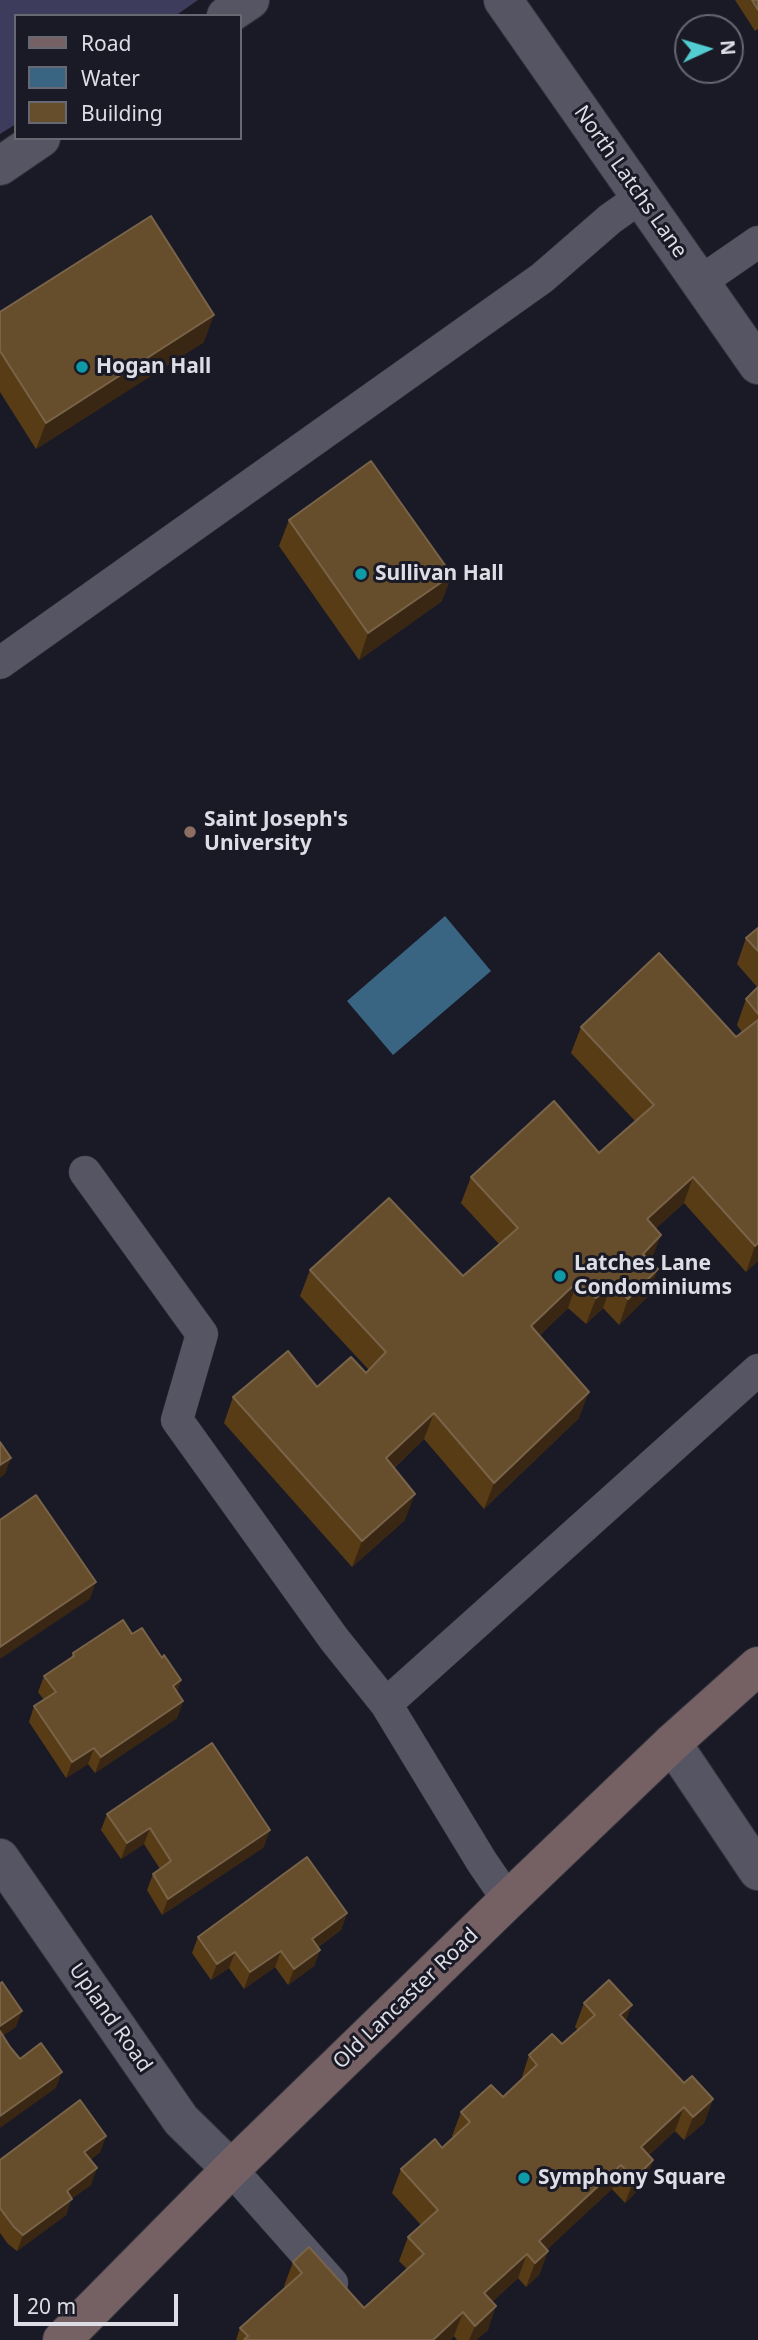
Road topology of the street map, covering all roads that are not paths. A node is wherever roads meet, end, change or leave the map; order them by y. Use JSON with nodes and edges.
{"nodes":[{"id":1,"x":250,"y":0,"type":"edge"},
{"id":2,"x":503,"y":0,"type":"edge"},
{"id":3,"x":229,"y":14,"type":"edge"},
{"id":4,"x":38,"y":140,"type":"edge"},
{"id":5,"x":0,"y":166,"type":"edge"},
{"id":6,"x":641,"y":197,"type":"junction"},
{"id":7,"x":758,"y":242,"type":"edge"},
{"id":8,"x":700,"y":282,"type":"junction"},
{"id":9,"x":758,"y":365,"type":"edge"},
{"id":10,"x":0,"y":663,"type":"edge"},
{"id":11,"x":85,"y":1172,"type":"dead end"},
{"id":12,"x":758,"y":1370,"type":"edge"},
{"id":13,"x":758,"y":1665,"type":"edge"},
{"id":14,"x":386,"y":1704,"type":"junction"},
{"id":15,"x":672,"y":1743,"type":"junction"},
{"id":16,"x":0,"y":1858,"type":"edge"},
{"id":17,"x":758,"y":1871,"type":"edge"},
{"id":18,"x":508,"y":1900,"type":"junction"},
{"id":19,"x":231,"y":2169,"type":"junction"},
{"id":20,"x":348,"y":2301,"type":"edge"},
{"id":21,"x":62,"y":2340,"type":"edge"}],
"edges":[{"from":1,"to":3,"type":"street"},
{"from":2,"to":6,"type":"street","name":"North Latchs Lane"},
{"from":4,"to":5,"type":"street"},
{"from":6,"to":8,"type":"street","name":"North Latchs Lane"},
{"from":6,"to":10,"type":"lane"},
{"from":7,"to":8,"type":"lane"},
{"from":8,"to":9,"type":"street","name":"North Latchs Lane"},
{"from":11,"to":14,"type":"lane"},
{"from":12,"to":14,"type":"lane"},
{"from":13,"to":15,"type":"main road","name":"Old Lancaster Road"},
{"from":14,"to":18,"type":"lane"},
{"from":15,"to":17,"type":"street"},
{"from":15,"to":18,"type":"main road","name":"Old Lancaster Road"},
{"from":16,"to":19,"type":"street","name":"Upland Road"},
{"from":18,"to":19,"type":"main road","name":"Old Lancaster Road"},
{"from":19,"to":20,"type":"lane"},
{"from":19,"to":21,"type":"main road","name":"Old Lancaster Road"}]}
